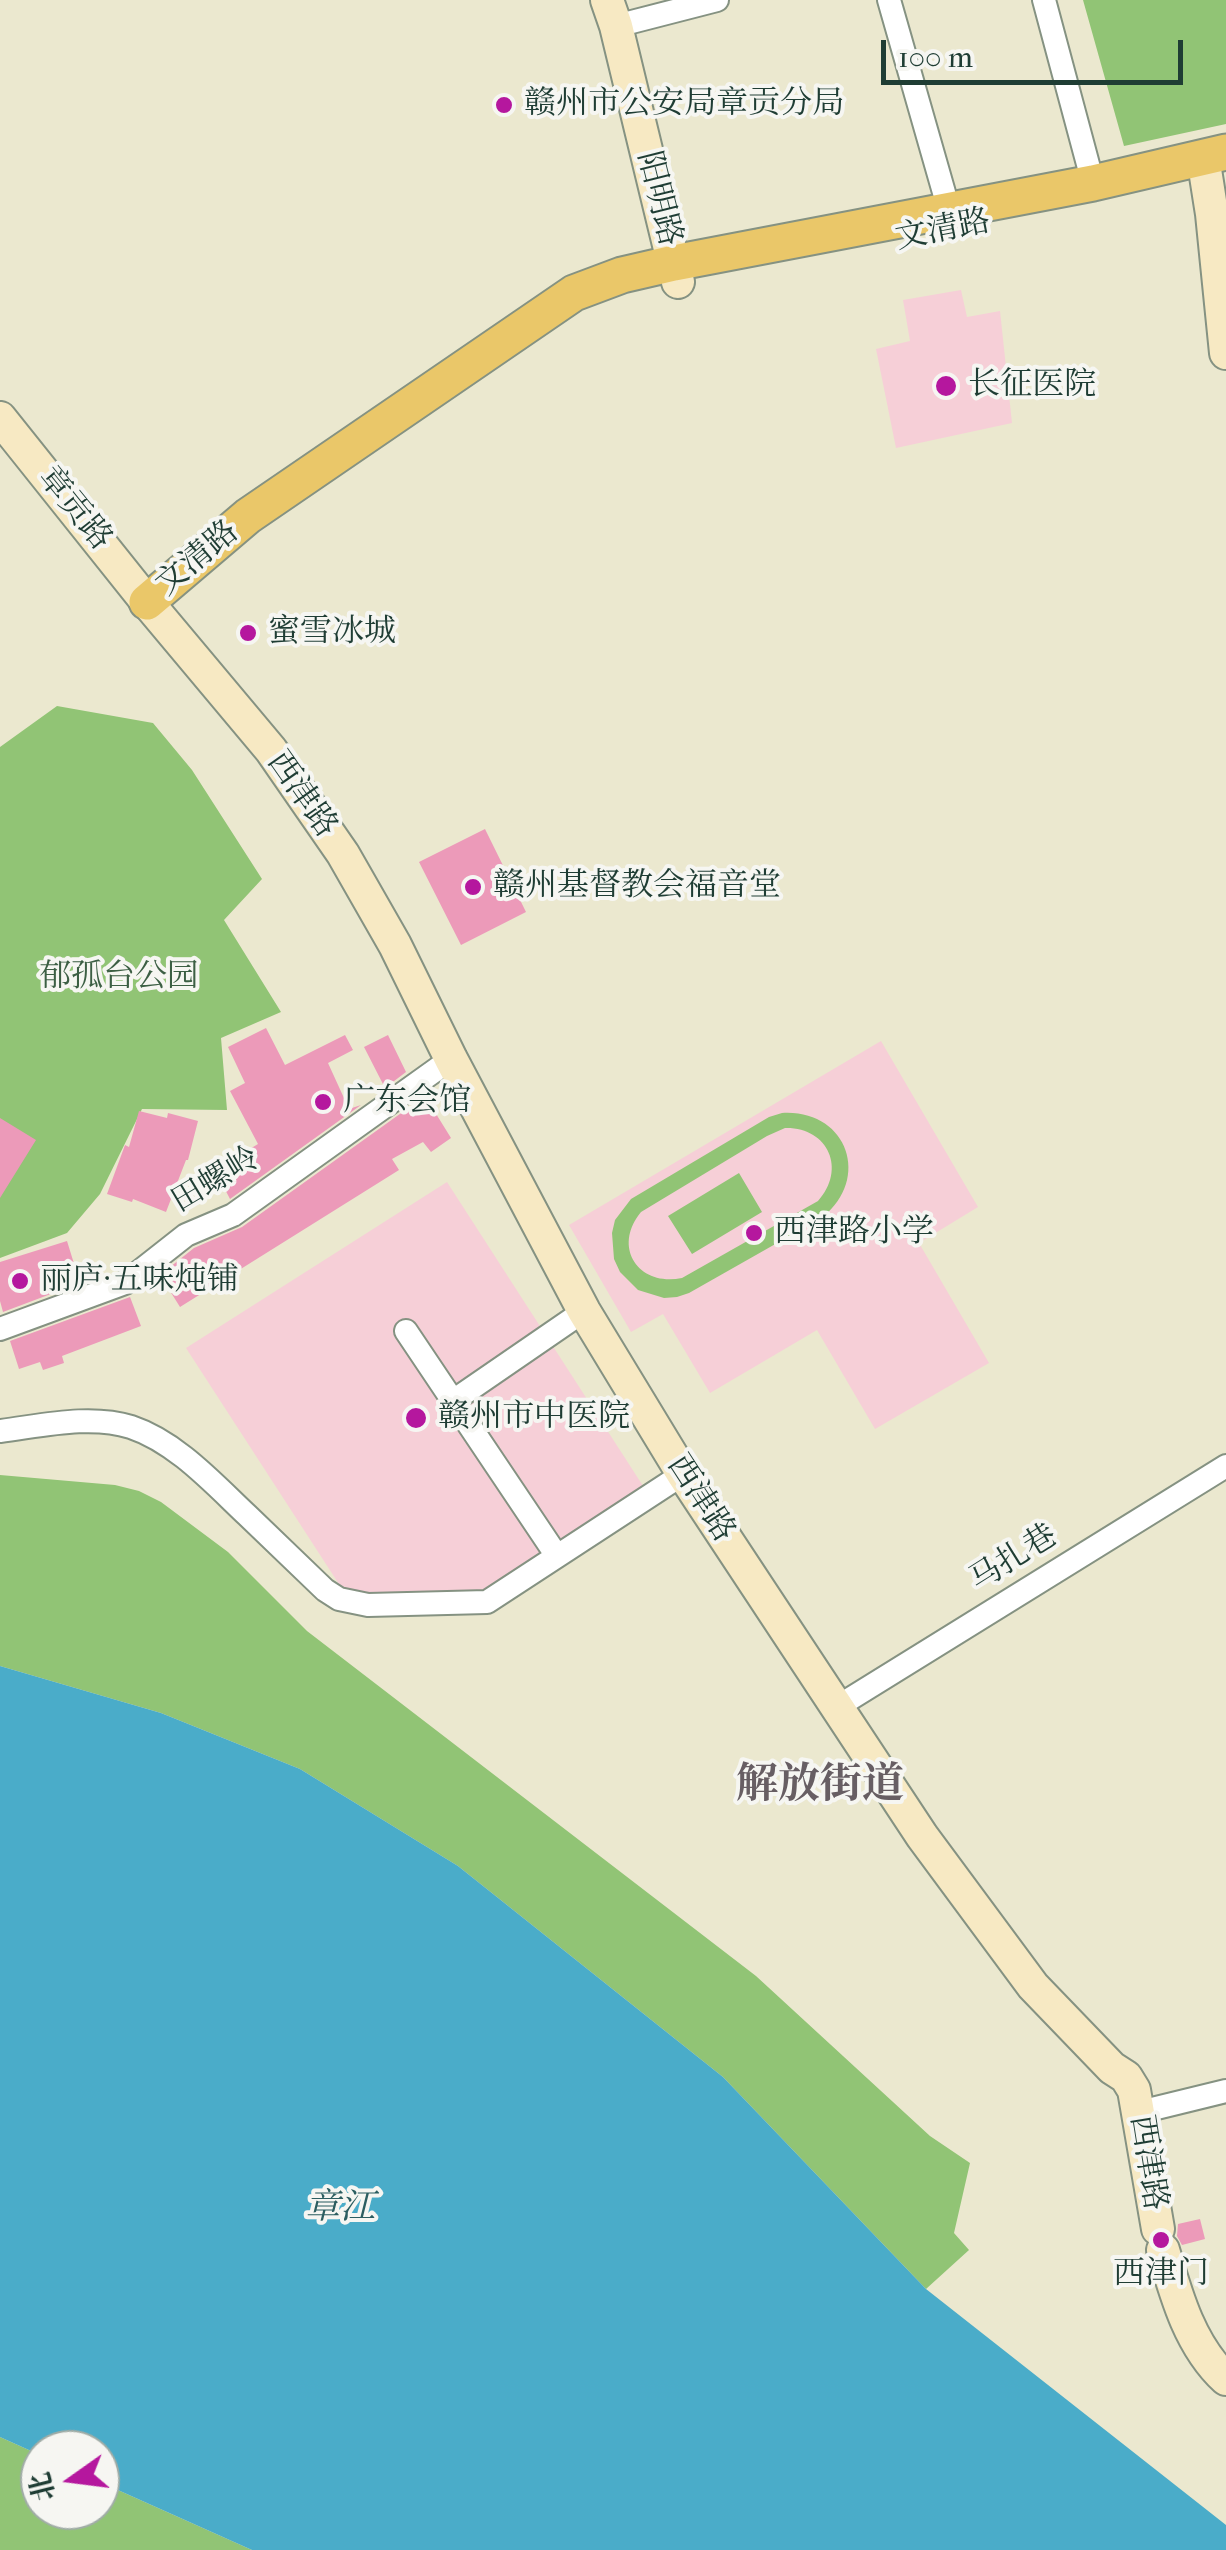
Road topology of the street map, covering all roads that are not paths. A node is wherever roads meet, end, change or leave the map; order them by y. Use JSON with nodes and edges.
{"nodes":[{"id":1,"x":716,"y":0,"type":"edge"},
{"id":2,"x":889,"y":0,"type":"edge"},
{"id":3,"x":1044,"y":0,"type":"edge"},
{"id":4,"x":611,"y":13,"type":"edge"},
{"id":5,"x":1215,"y":165,"type":"edge"},
{"id":6,"x":1093,"y":183,"type":"junction"},
{"id":7,"x":949,"y":210,"type":"junction"},
{"id":8,"x":676,"y":273,"type":"junction"},
{"id":9,"x":1226,"y":353,"type":"edge"},
{"id":10,"x":0,"y":418,"type":"edge"},
{"id":11,"x":147,"y":602,"type":"junction"},
{"id":12,"x":450,"y":1059,"type":"junction"},
{"id":13,"x":584,"y":1311,"type":"junction"},
{"id":14,"x":0,"y":1329,"type":"edge"},
{"id":15,"x":406,"y":1331,"type":"dead end"},
{"id":16,"x":454,"y":1401,"type":"junction"},
{"id":17,"x":0,"y":1431,"type":"edge"},
{"id":18,"x":1226,"y":1466,"type":"edge"},
{"id":19,"x":683,"y":1474,"type":"junction"},
{"id":20,"x":557,"y":1556,"type":"junction"},
{"id":21,"x":837,"y":1707,"type":"junction"},
{"id":22,"x":1226,"y":2091,"type":"edge"},
{"id":23,"x":1140,"y":2112,"type":"junction"},
{"id":24,"x":1198,"y":2342,"type":"junction"},
{"id":25,"x":1226,"y":2365,"type":"edge"},
{"id":26,"x":1226,"y":2378,"type":"edge"}],
"edges":[{"from":1,"to":4,"type":"street"},
{"from":2,"to":7,"type":"street"},
{"from":3,"to":6,"type":"street"},
{"from":4,"to":8,"type":"main road","name":"阳明路"},
{"from":5,"to":6,"type":"main road","name":"文清路"},
{"from":5,"to":8,"type":"main road","name":"文清路"},
{"from":5,"to":9,"type":"main road"},
{"from":6,"to":7,"type":"main road","name":"文清路"},
{"from":7,"to":8,"type":"main road","name":"文清路"},
{"from":8,"to":11,"type":"main road","name":"文清路"},
{"from":10,"to":11,"type":"main road","name":"章贡路"},
{"from":11,"to":12,"type":"main road","name":"西津路"},
{"from":12,"to":13,"type":"main road","name":"西津路"},
{"from":12,"to":14,"type":"street","name":"田螺岭"},
{"from":13,"to":16,"type":"street"},
{"from":13,"to":19,"type":"main road","name":"西津路"},
{"from":15,"to":16,"type":"street"},
{"from":16,"to":20,"type":"street"},
{"from":17,"to":20,"type":"street"},
{"from":18,"to":21,"type":"street","name":"马扎巷"},
{"from":19,"to":20,"type":"street"},
{"from":19,"to":21,"type":"main road","name":"西津路"},
{"from":21,"to":23,"type":"main road","name":"西津路"},
{"from":22,"to":23,"type":"street"},
{"from":23,"to":24,"type":"main road","name":"西津路"},
{"from":24,"to":25,"type":"main road","name":"西津路"},
{"from":24,"to":26,"type":"main road","name":"西津路"}]}
